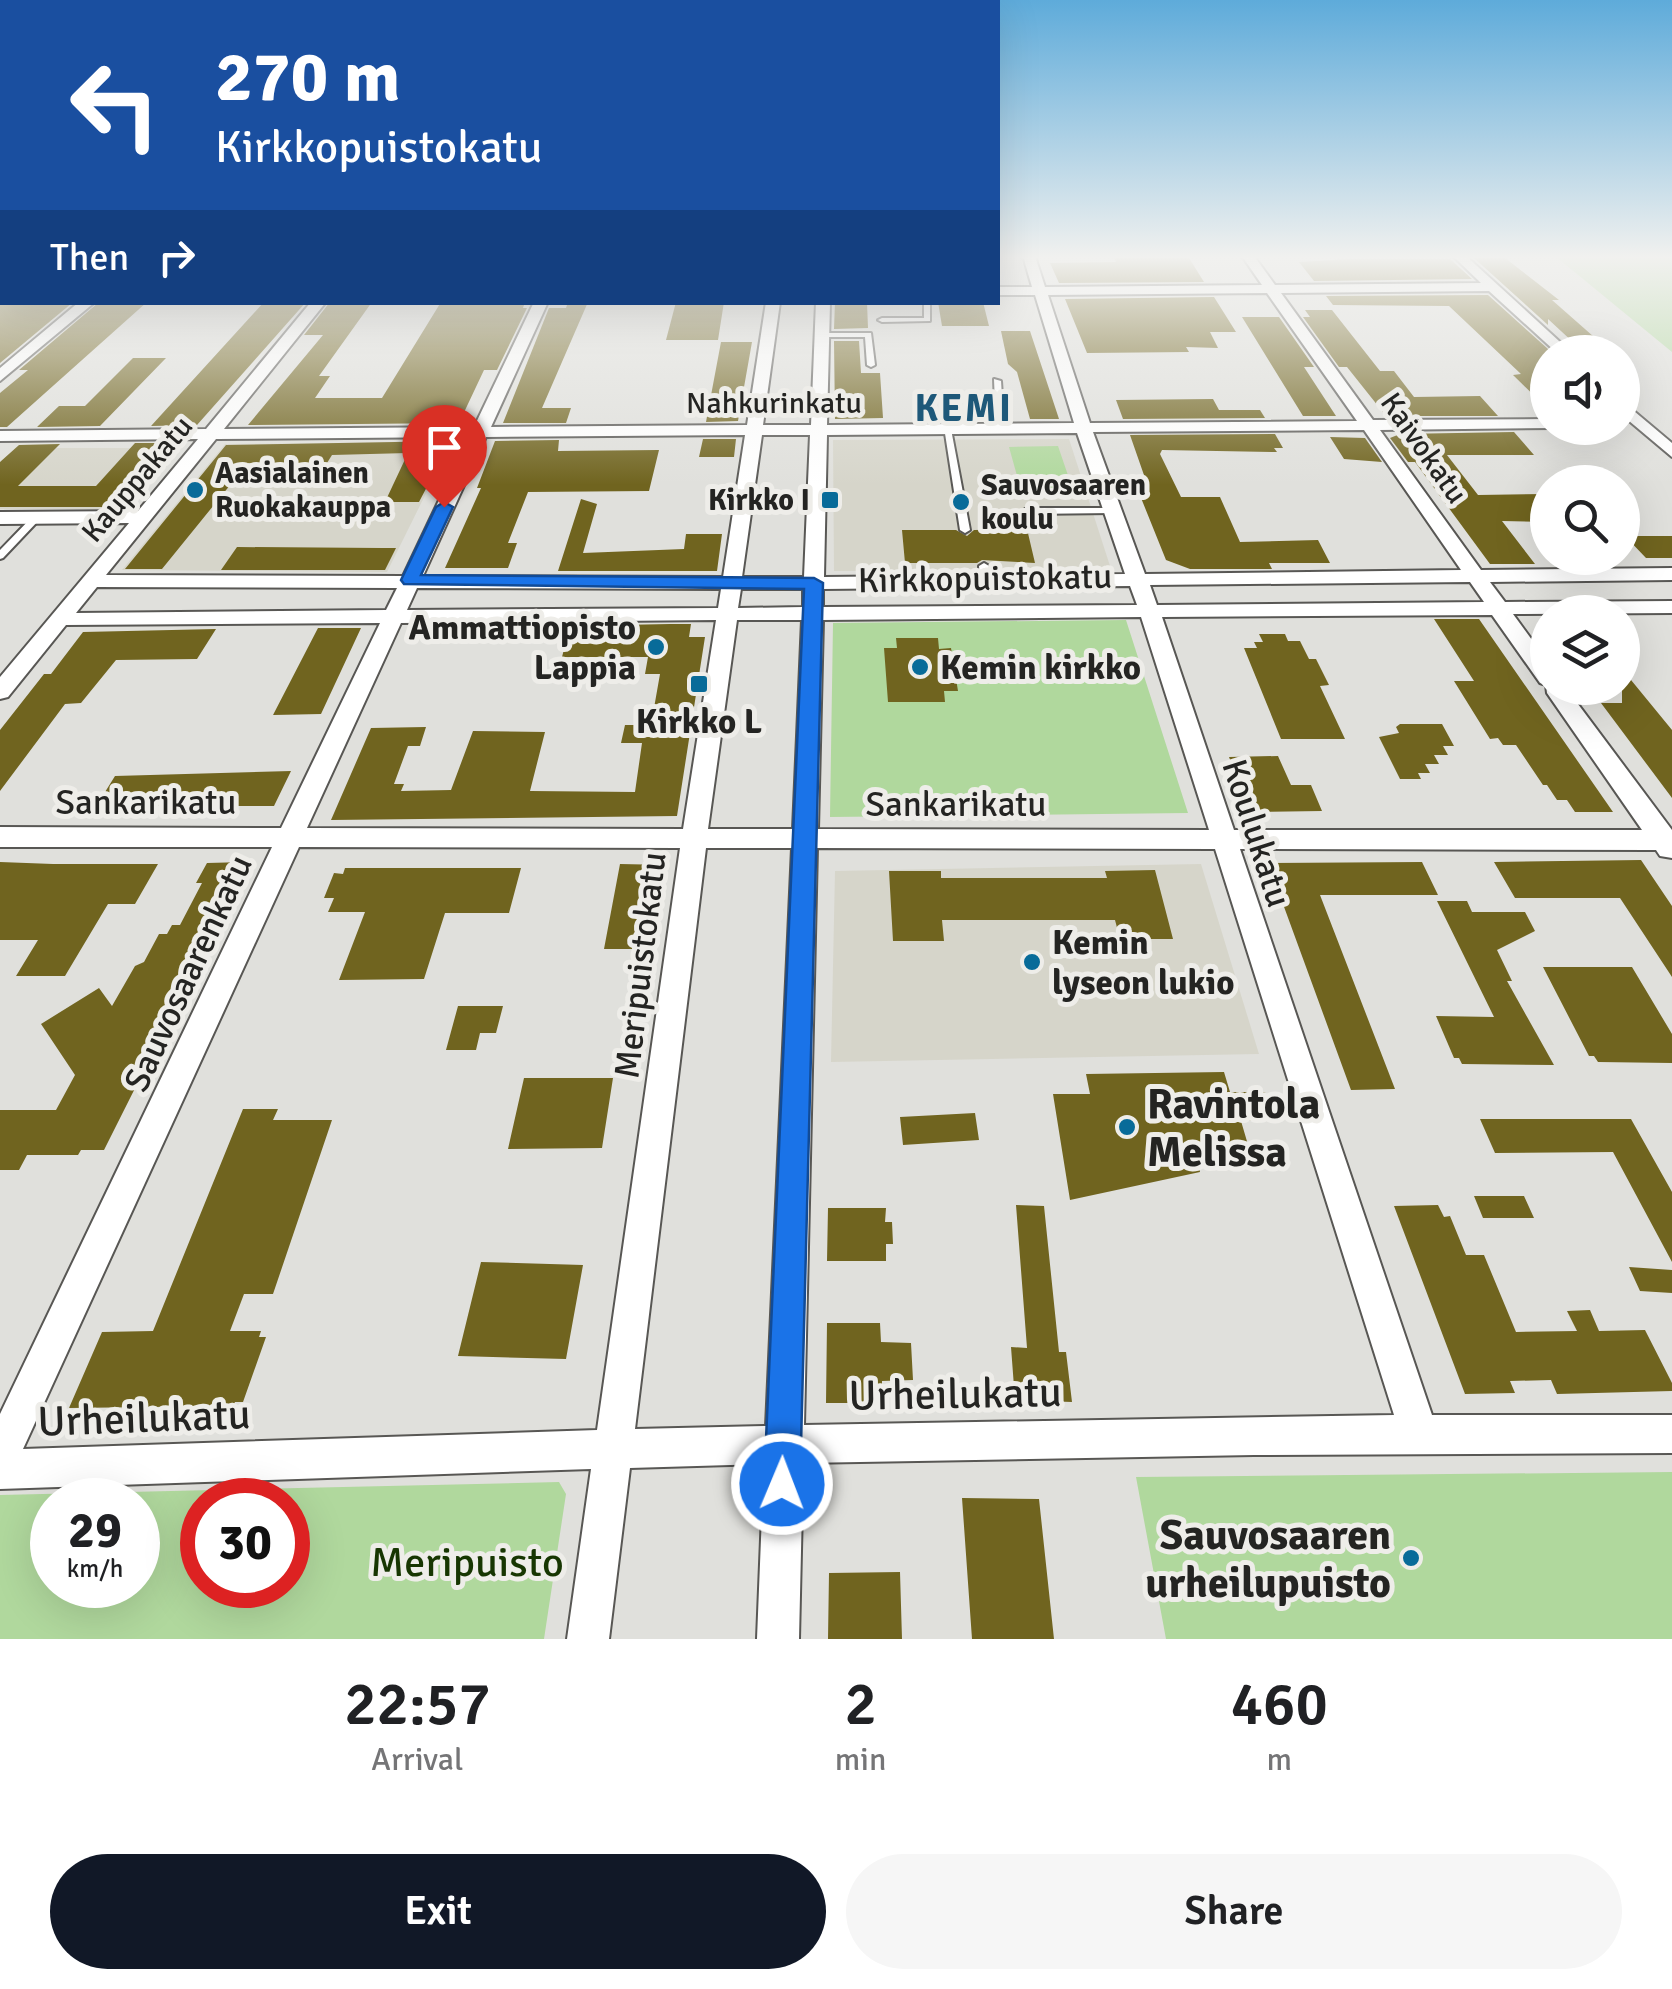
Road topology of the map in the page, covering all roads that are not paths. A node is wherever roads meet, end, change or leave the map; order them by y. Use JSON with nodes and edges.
{"nodes":[{"id":1,"x":52,"y":332,"type":"edge"},
{"id":2,"x":294,"y":332,"type":"edge"},
{"id":3,"x":527,"y":332,"type":"edge"},
{"id":4,"x":769,"y":332,"type":"edge"},
{"id":5,"x":1055,"y":332,"type":"edge"},
{"id":6,"x":1303,"y":332,"type":"edge"},
{"id":7,"x":822,"y":335,"type":"joint"},
{"id":8,"x":870,"y":365,"type":"dead end"},
{"id":9,"x":0,"y":376,"type":"edge"},
{"id":10,"x":997,"y":381,"type":"dead end"},
{"id":11,"x":1530,"y":424,"type":"edge"},
{"id":12,"x":1642,"y":424,"type":"joint"},
{"id":13,"x":1672,"y":424,"type":"edge"},
{"id":14,"x":1369,"y":426,"type":"junction"},
{"id":15,"x":1087,"y":428,"type":"junction"},
{"id":16,"x":946,"y":429,"type":"junction"},
{"id":17,"x":1000,"y":429,"type":"junction"},
{"id":18,"x":818,"y":430,"type":"junction"},
{"id":19,"x":756,"y":431,"type":"junction"},
{"id":20,"x":480,"y":432,"type":"junction"},
{"id":21,"x":210,"y":435,"type":"junction"},
{"id":22,"x":0,"y":436,"type":"edge"},
{"id":23,"x":1672,"y":452,"type":"edge"},
{"id":24,"x":1027,"y":510,"type":"dead end"},
{"id":25,"x":1110,"y":510,"type":"junction"},
{"id":26,"x":140,"y":517,"type":"junction"},
{"id":27,"x":0,"y":518,"type":"edge"},
{"id":28,"x":36,"y":518,"type":"junction"},
{"id":29,"x":964,"y":530,"type":"dead end"},
{"id":30,"x":0,"y":556,"type":"edge"},
{"id":31,"x":1672,"y":574,"type":"edge"},
{"id":32,"x":1476,"y":576,"type":"junction"},
{"id":33,"x":1136,"y":579,"type":"junction"},
{"id":34,"x":410,"y":580,"type":"junction"},
{"id":35,"x":88,"y":581,"type":"junction"},
{"id":36,"x":732,"y":582,"type":"junction"},
{"id":37,"x":813,"y":597,"type":"junction"},
{"id":38,"x":1672,"y":606,"type":"edge"},
{"id":39,"x":1149,"y":608,"type":"junction"},
{"id":40,"x":1498,"y":608,"type":"junction"},
{"id":41,"x":727,"y":612,"type":"junction"},
{"id":42,"x":394,"y":614,"type":"junction"},
{"id":43,"x":58,"y":619,"type":"junction"},
{"id":44,"x":1530,"y":653,"type":"edge"},
{"id":45,"x":2,"y":688,"type":"edge"},
{"id":46,"x":1566,"y":705,"type":"edge"},
{"id":47,"x":0,"y":837,"type":"edge"},
{"id":48,"x":290,"y":838,"type":"junction"},
{"id":49,"x":694,"y":838,"type":"junction"},
{"id":50,"x":804,"y":839,"type":"junction"},
{"id":51,"x":1222,"y":840,"type":"junction"},
{"id":52,"x":1669,"y":845,"type":"edge"},
{"id":53,"x":1418,"y":1433,"type":"junction"},
{"id":54,"x":1672,"y":1434,"type":"edge"},
{"id":55,"x":783,"y":1445,"type":"junction"},
{"id":56,"x":615,"y":1447,"type":"junction"},
{"id":57,"x":0,"y":1456,"type":"edge"},
{"id":58,"x":0,"y":1470,"type":"edge"},
{"id":59,"x":588,"y":1639,"type":"edge"},
{"id":60,"x":778,"y":1639,"type":"edge"}],
"edges":[{"from":1,"to":9,"type":"street"},
{"from":2,"to":21,"type":"street","name":"Kauppakatu"},
{"from":3,"to":20,"type":"street","name":"Sauvosaarenkatu"},
{"from":4,"to":19,"type":"street","name":"Meripuistokatu"},
{"from":5,"to":15,"type":"street","name":"Koulukatu"},
{"from":6,"to":14,"type":"street","name":"Kaivokatu"},
{"from":7,"to":8,"type":"lane"},
{"from":7,"to":18,"type":"street"},
{"from":10,"to":17,"type":"lane"},
{"from":11,"to":14,"type":"street","name":"Nahkurinkatu"},
{"from":12,"to":13,"type":"street"},
{"from":12,"to":23,"type":"street"},
{"from":14,"to":15,"type":"street","name":"Nahkurinkatu"},
{"from":14,"to":32,"type":"street","name":"Kaivokatu"},
{"from":15,"to":17,"type":"street","name":"Nahkurinkatu"},
{"from":15,"to":25,"type":"street","name":"Koulukatu"},
{"from":16,"to":17,"type":"street","name":"Nahkurinkatu"},
{"from":16,"to":18,"type":"street","name":"Nahkurinkatu"},
{"from":16,"to":29,"type":"lane"},
{"from":18,"to":19,"type":"street","name":"Nahkurinkatu"},
{"from":18,"to":37,"type":"street"},
{"from":19,"to":20,"type":"street","name":"Nahkurinkatu"},
{"from":19,"to":36,"type":"street","name":"Meripuistokatu"},
{"from":20,"to":21,"type":"street","name":"Nahkurinkatu"},
{"from":20,"to":34,"type":"street","name":"Sauvosaarenkatu"},
{"from":21,"to":22,"type":"street","name":"Nahkurinkatu"},
{"from":21,"to":26,"type":"street","name":"Kauppakatu"},
{"from":24,"to":25,"type":"lane"},
{"from":25,"to":33,"type":"street","name":"Koulukatu"},
{"from":26,"to":28,"type":"street"},
{"from":26,"to":35,"type":"street","name":"Kauppakatu"},
{"from":27,"to":28,"type":"street"},
{"from":28,"to":30,"type":"lane"},
{"from":31,"to":32,"type":"street","name":"Kirkkopuistokatu"},
{"from":32,"to":33,"type":"street","name":"Kirkkopuistokatu"},
{"from":32,"to":40,"type":"street","name":"Kaivokatu"},
{"from":33,"to":37,"type":"street","name":"Kirkkopuistokatu"},
{"from":33,"to":39,"type":"street","name":"Koulukatu"},
{"from":34,"to":35,"type":"street","name":"Kirkkopuistokatu"},
{"from":34,"to":36,"type":"street","name":"Kirkkopuistokatu"},
{"from":34,"to":42,"type":"street","name":"Sauvosaarenkatu"},
{"from":35,"to":43,"type":"street","name":"Kauppakatu"},
{"from":36,"to":37,"type":"street","name":"Kirkkopuistokatu"},
{"from":36,"to":41,"type":"street","name":"Meripuistokatu"},
{"from":37,"to":39,"type":"street","name":"Kirkkopuistokatu"},
{"from":37,"to":41,"type":"street","name":"Kirkkopuistokatu"},
{"from":37,"to":50,"type":"street"},
{"from":38,"to":40,"type":"street","name":"Kirkkopuistokatu"},
{"from":39,"to":40,"type":"street","name":"Kirkkopuistokatu"},
{"from":39,"to":51,"type":"street","name":"Koulukatu"},
{"from":40,"to":44,"type":"street","name":"Kaivokatu"},
{"from":41,"to":42,"type":"street","name":"Kirkkopuistokatu"},
{"from":41,"to":49,"type":"street","name":"Meripuistokatu"},
{"from":42,"to":43,"type":"street","name":"Kirkkopuistokatu"},
{"from":42,"to":48,"type":"street","name":"Sauvosaarenkatu"},
{"from":43,"to":45,"type":"street","name":"Kauppakatu"},
{"from":46,"to":52,"type":"street"},
{"from":47,"to":48,"type":"street","name":"Sankarikatu"},
{"from":48,"to":49,"type":"street","name":"Sankarikatu"},
{"from":48,"to":57,"type":"street","name":"Sauvosaarenkatu"},
{"from":49,"to":50,"type":"street","name":"Sankarikatu"},
{"from":49,"to":56,"type":"street","name":"Meripuistokatu"},
{"from":50,"to":51,"type":"street","name":"Sankarikatu"},
{"from":50,"to":55,"type":"street"},
{"from":51,"to":52,"type":"street","name":"Sankarikatu"},
{"from":51,"to":53,"type":"street","name":"Koulukatu"},
{"from":53,"to":54,"type":"street","name":"Urheilukatu"},
{"from":53,"to":55,"type":"street","name":"Urheilukatu"},
{"from":55,"to":56,"type":"street","name":"Urheilukatu"},
{"from":55,"to":60,"type":"street"},
{"from":56,"to":58,"type":"street","name":"Urheilukatu"},
{"from":56,"to":59,"type":"street","name":"Meripuistokatu"}]}
